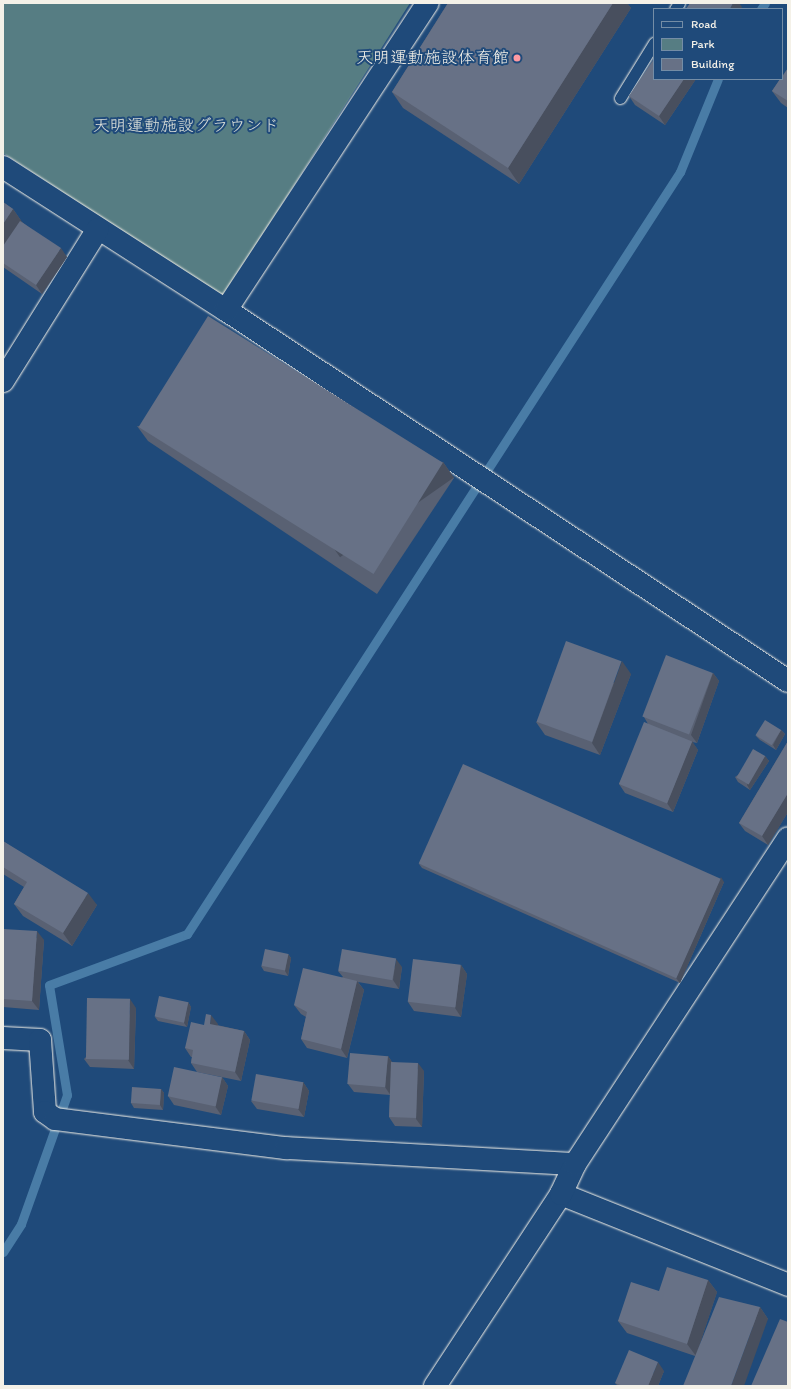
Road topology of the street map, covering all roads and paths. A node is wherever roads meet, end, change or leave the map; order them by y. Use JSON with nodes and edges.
{"nodes":[{"id":1,"x":428,"y":3,"type":"edge"},
{"id":2,"x":653,"y":45,"type":"edge"},
{"id":3,"x":620,"y":98,"type":"dead end"},
{"id":4,"x":3,"y":167,"type":"edge"},
{"id":5,"x":98,"y":229,"type":"junction"},
{"id":6,"x":226,"y":310,"type":"junction"},
{"id":7,"x":3,"y":380,"type":"edge"},
{"id":8,"x":788,"y":681,"type":"edge"},
{"id":9,"x":788,"y":838,"type":"edge"},
{"id":10,"x":3,"y":1038,"type":"edge"},
{"id":11,"x":575,"y":1164,"type":"junction"},
{"id":12,"x":561,"y":1194,"type":"junction"},
{"id":13,"x":788,"y":1285,"type":"edge"},
{"id":14,"x":436,"y":1386,"type":"edge"}],
"edges":[{"from":1,"to":6,"type":"street"},
{"from":2,"to":3,"type":"lane"},
{"from":4,"to":5,"type":"street"},
{"from":5,"to":6,"type":"street"},
{"from":5,"to":7,"type":"street"},
{"from":6,"to":8,"type":"street"},
{"from":9,"to":11,"type":"street"},
{"from":10,"to":11,"type":"street"},
{"from":11,"to":12,"type":"street"},
{"from":12,"to":13,"type":"street"},
{"from":12,"to":14,"type":"street"}]}
